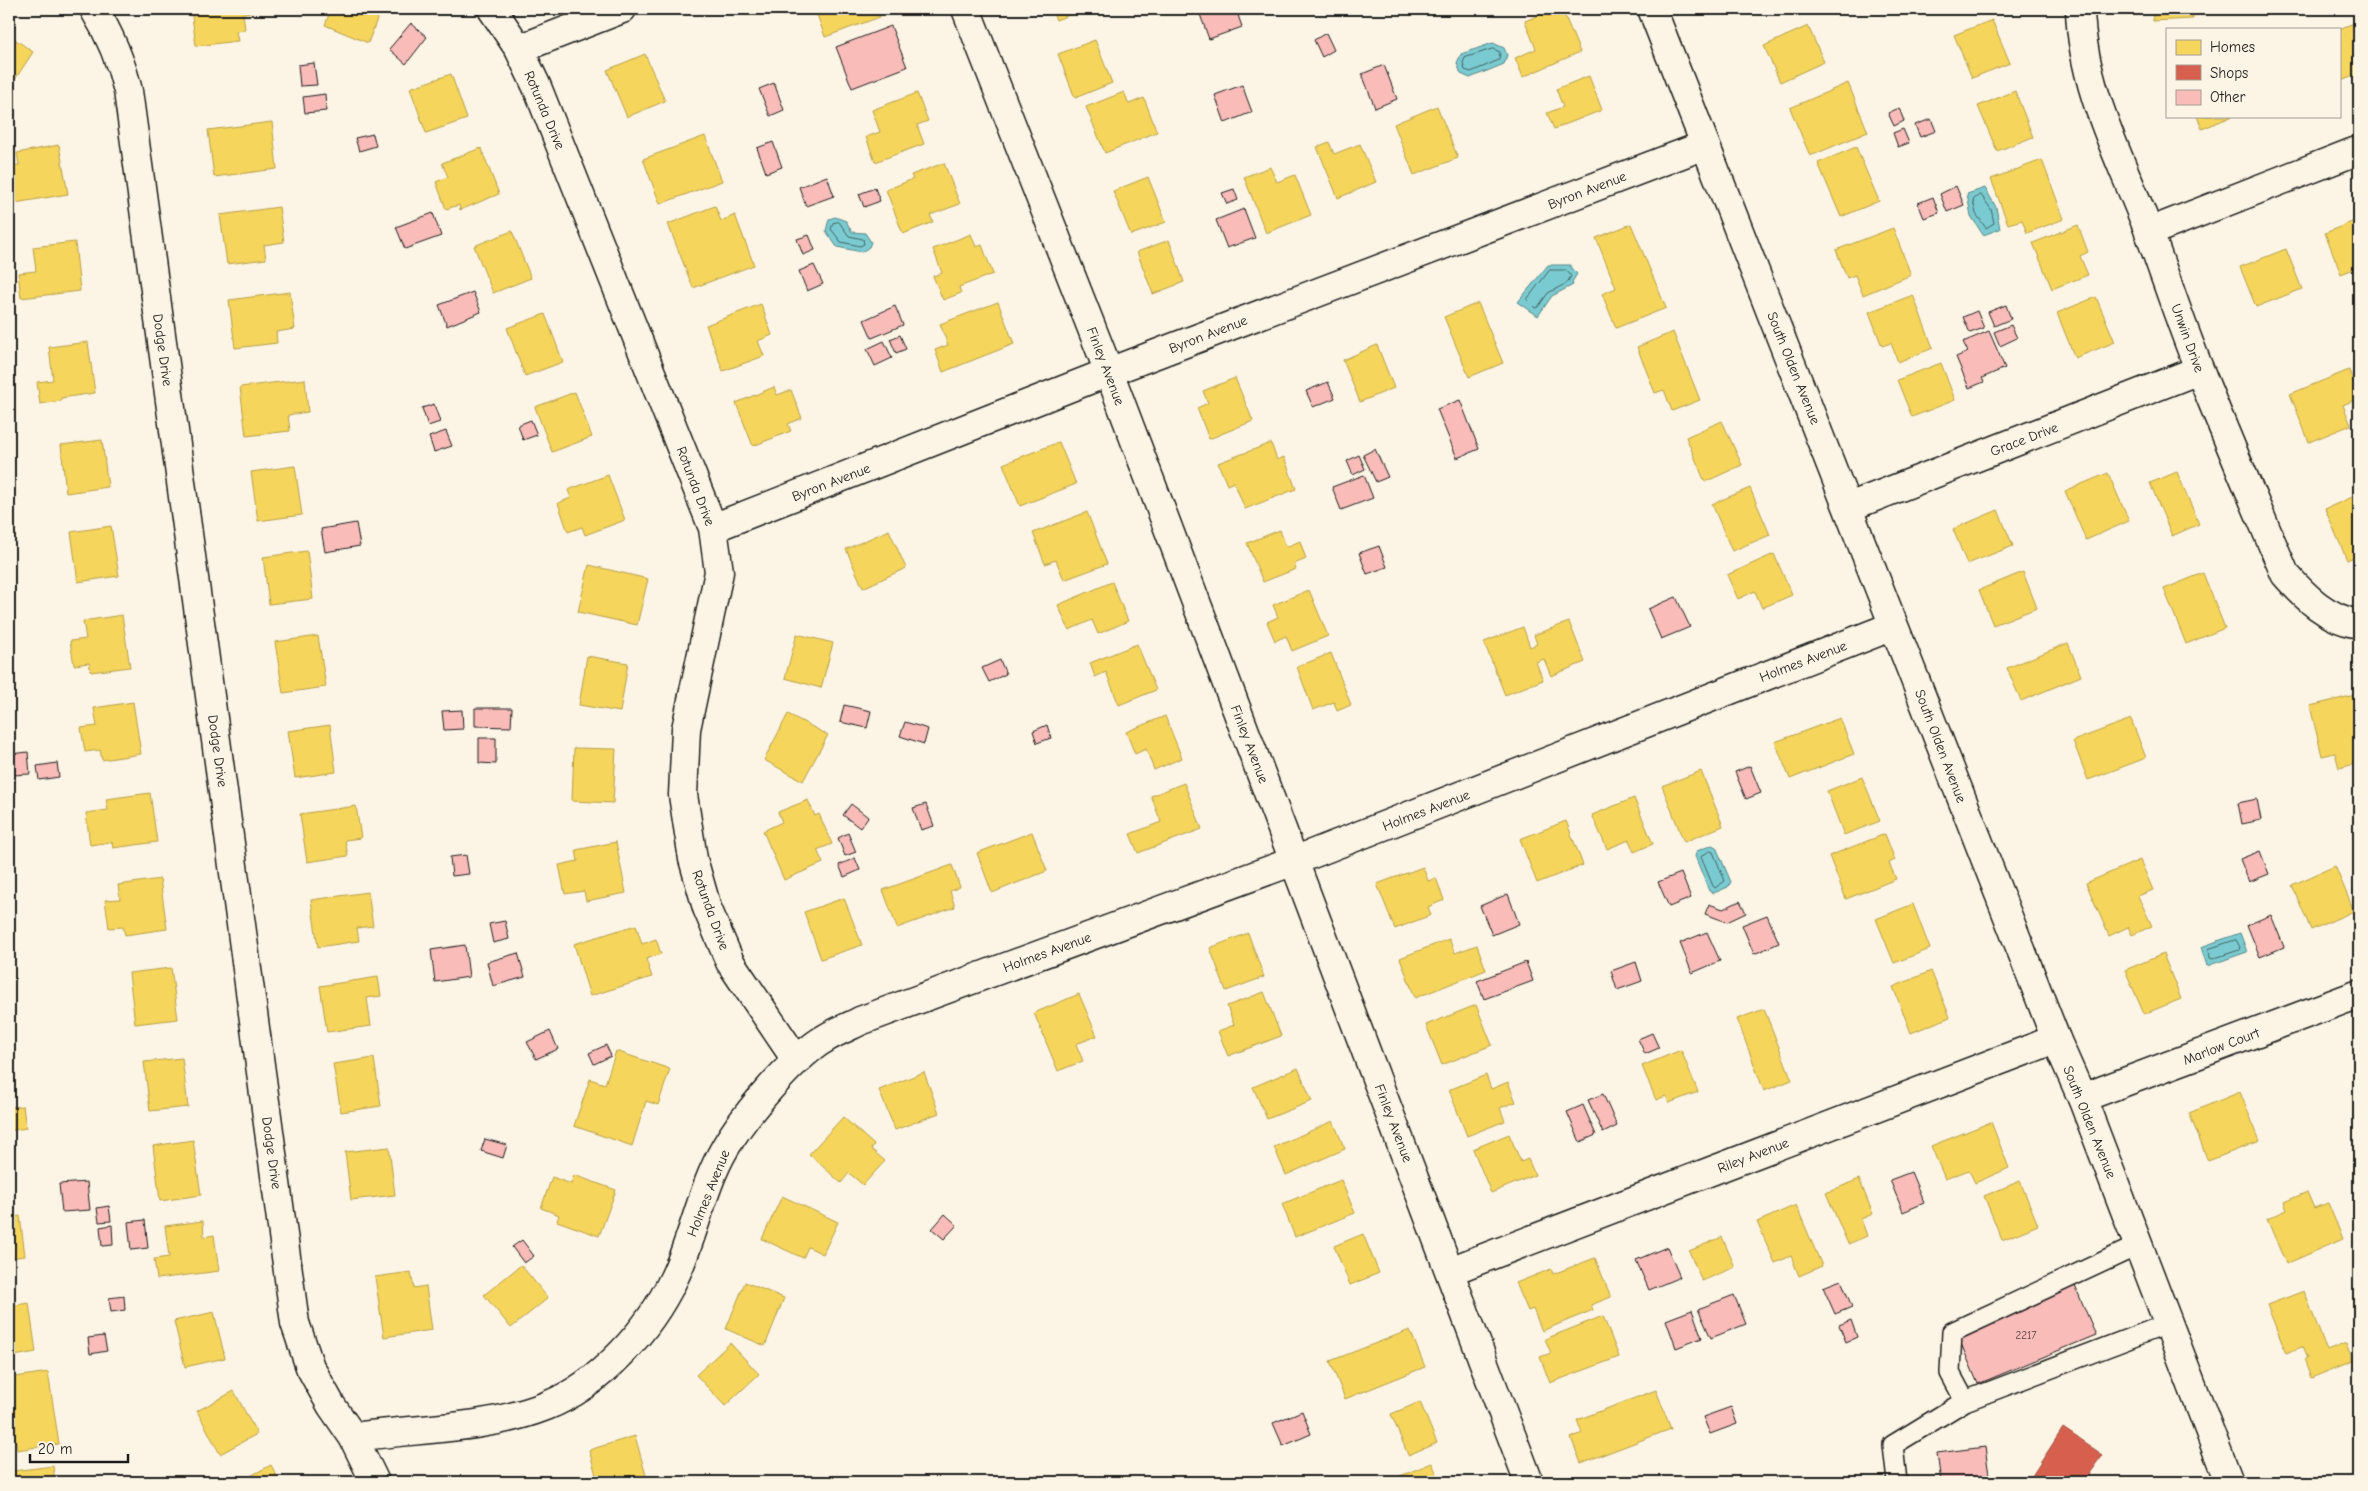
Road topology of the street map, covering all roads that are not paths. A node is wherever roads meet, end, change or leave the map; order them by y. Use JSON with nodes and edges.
{"nodes":[{"id":1,"x":94,"y":9,"type":"edge"},
{"id":2,"x":492,"y":9,"type":"edge"},
{"id":3,"x":622,"y":9,"type":"edge"},
{"id":4,"x":966,"y":9,"type":"edge"},
{"id":5,"x":1652,"y":9,"type":"edge"},
{"id":6,"x":2080,"y":9,"type":"edge"},
{"id":7,"x":519,"y":49,"type":"junction"},
{"id":8,"x":1705,"y":145,"type":"junction"},
{"id":9,"x":2359,"y":150,"type":"edge"},
{"id":10,"x":2149,"y":232,"type":"junction"},
{"id":11,"x":2199,"y":370,"type":"junction"},
{"id":12,"x":1109,"y":372,"type":"junction"},
{"id":13,"x":1849,"y":507,"type":"junction"},
{"id":14,"x":713,"y":528,"type":"junction"},
{"id":15,"x":2359,"y":624,"type":"edge"},
{"id":16,"x":1893,"y":626,"type":"junction"},
{"id":17,"x":1294,"y":861,"type":"junction"},
{"id":18,"x":2359,"y":994,"type":"edge"},
{"id":19,"x":2056,"y":1039,"type":"junction"},
{"id":20,"x":797,"y":1061,"type":"junction"},
{"id":21,"x":2082,"y":1098,"type":"junction"},
{"id":22,"x":2139,"y":1244,"type":"junction"},
{"id":23,"x":1450,"y":1271,"type":"junction"},
{"id":24,"x":2170,"y":1323,"type":"junction"},
{"id":25,"x":1965,"y":1401,"type":"junction"},
{"id":26,"x":353,"y":1437,"type":"junction"},
{"id":27,"x":375,"y":1482,"type":"edge"},
{"id":28,"x":1529,"y":1482,"type":"edge"},
{"id":29,"x":1897,"y":1482,"type":"edge"},
{"id":30,"x":2229,"y":1482,"type":"edge"}],
"edges":[{"from":1,"to":26,"type":"street","name":"Dodge Drive"},
{"from":2,"to":7,"type":"street","name":"Rotunda Drive"},
{"from":3,"to":7,"type":"street"},
{"from":4,"to":12,"type":"street","name":"Finley Avenue"},
{"from":5,"to":8,"type":"street","name":"South Olden Avenue"},
{"from":6,"to":10,"type":"street","name":"Unwin Drive"},
{"from":7,"to":14,"type":"street","name":"Rotunda Drive"},
{"from":8,"to":12,"type":"street","name":"Byron Avenue"},
{"from":8,"to":13,"type":"street","name":"South Olden Avenue"},
{"from":9,"to":10,"type":"street"},
{"from":10,"to":11,"type":"street","name":"Unwin Drive"},
{"from":11,"to":13,"type":"street","name":"Grace Drive"},
{"from":11,"to":15,"type":"street","name":"Unwin Drive"},
{"from":12,"to":14,"type":"street","name":"Byron Avenue"},
{"from":12,"to":17,"type":"street","name":"Finley Avenue"},
{"from":13,"to":16,"type":"street","name":"South Olden Avenue"},
{"from":14,"to":20,"type":"street","name":"Rotunda Drive"},
{"from":16,"to":17,"type":"street","name":"Holmes Avenue"},
{"from":16,"to":19,"type":"street","name":"South Olden Avenue"},
{"from":17,"to":20,"type":"street","name":"Holmes Avenue"},
{"from":17,"to":23,"type":"street","name":"Finley Avenue"},
{"from":18,"to":21,"type":"street","name":"Marlow Court"},
{"from":19,"to":21,"type":"street","name":"South Olden Avenue"},
{"from":19,"to":23,"type":"street","name":"Riley Avenue"},
{"from":20,"to":26,"type":"street","name":"Holmes Avenue"},
{"from":21,"to":22,"type":"street","name":"South Olden Avenue"},
{"from":22,"to":24,"type":"street","name":"South Olden Avenue"},
{"from":22,"to":25,"type":"lane"},
{"from":23,"to":28,"type":"street","name":"Finley Avenue"},
{"from":24,"to":25,"type":"lane"},
{"from":24,"to":30,"type":"street","name":"South Olden Avenue"},
{"from":25,"to":29,"type":"lane"},
{"from":26,"to":27,"type":"street","name":"Dodge Drive"}]}
